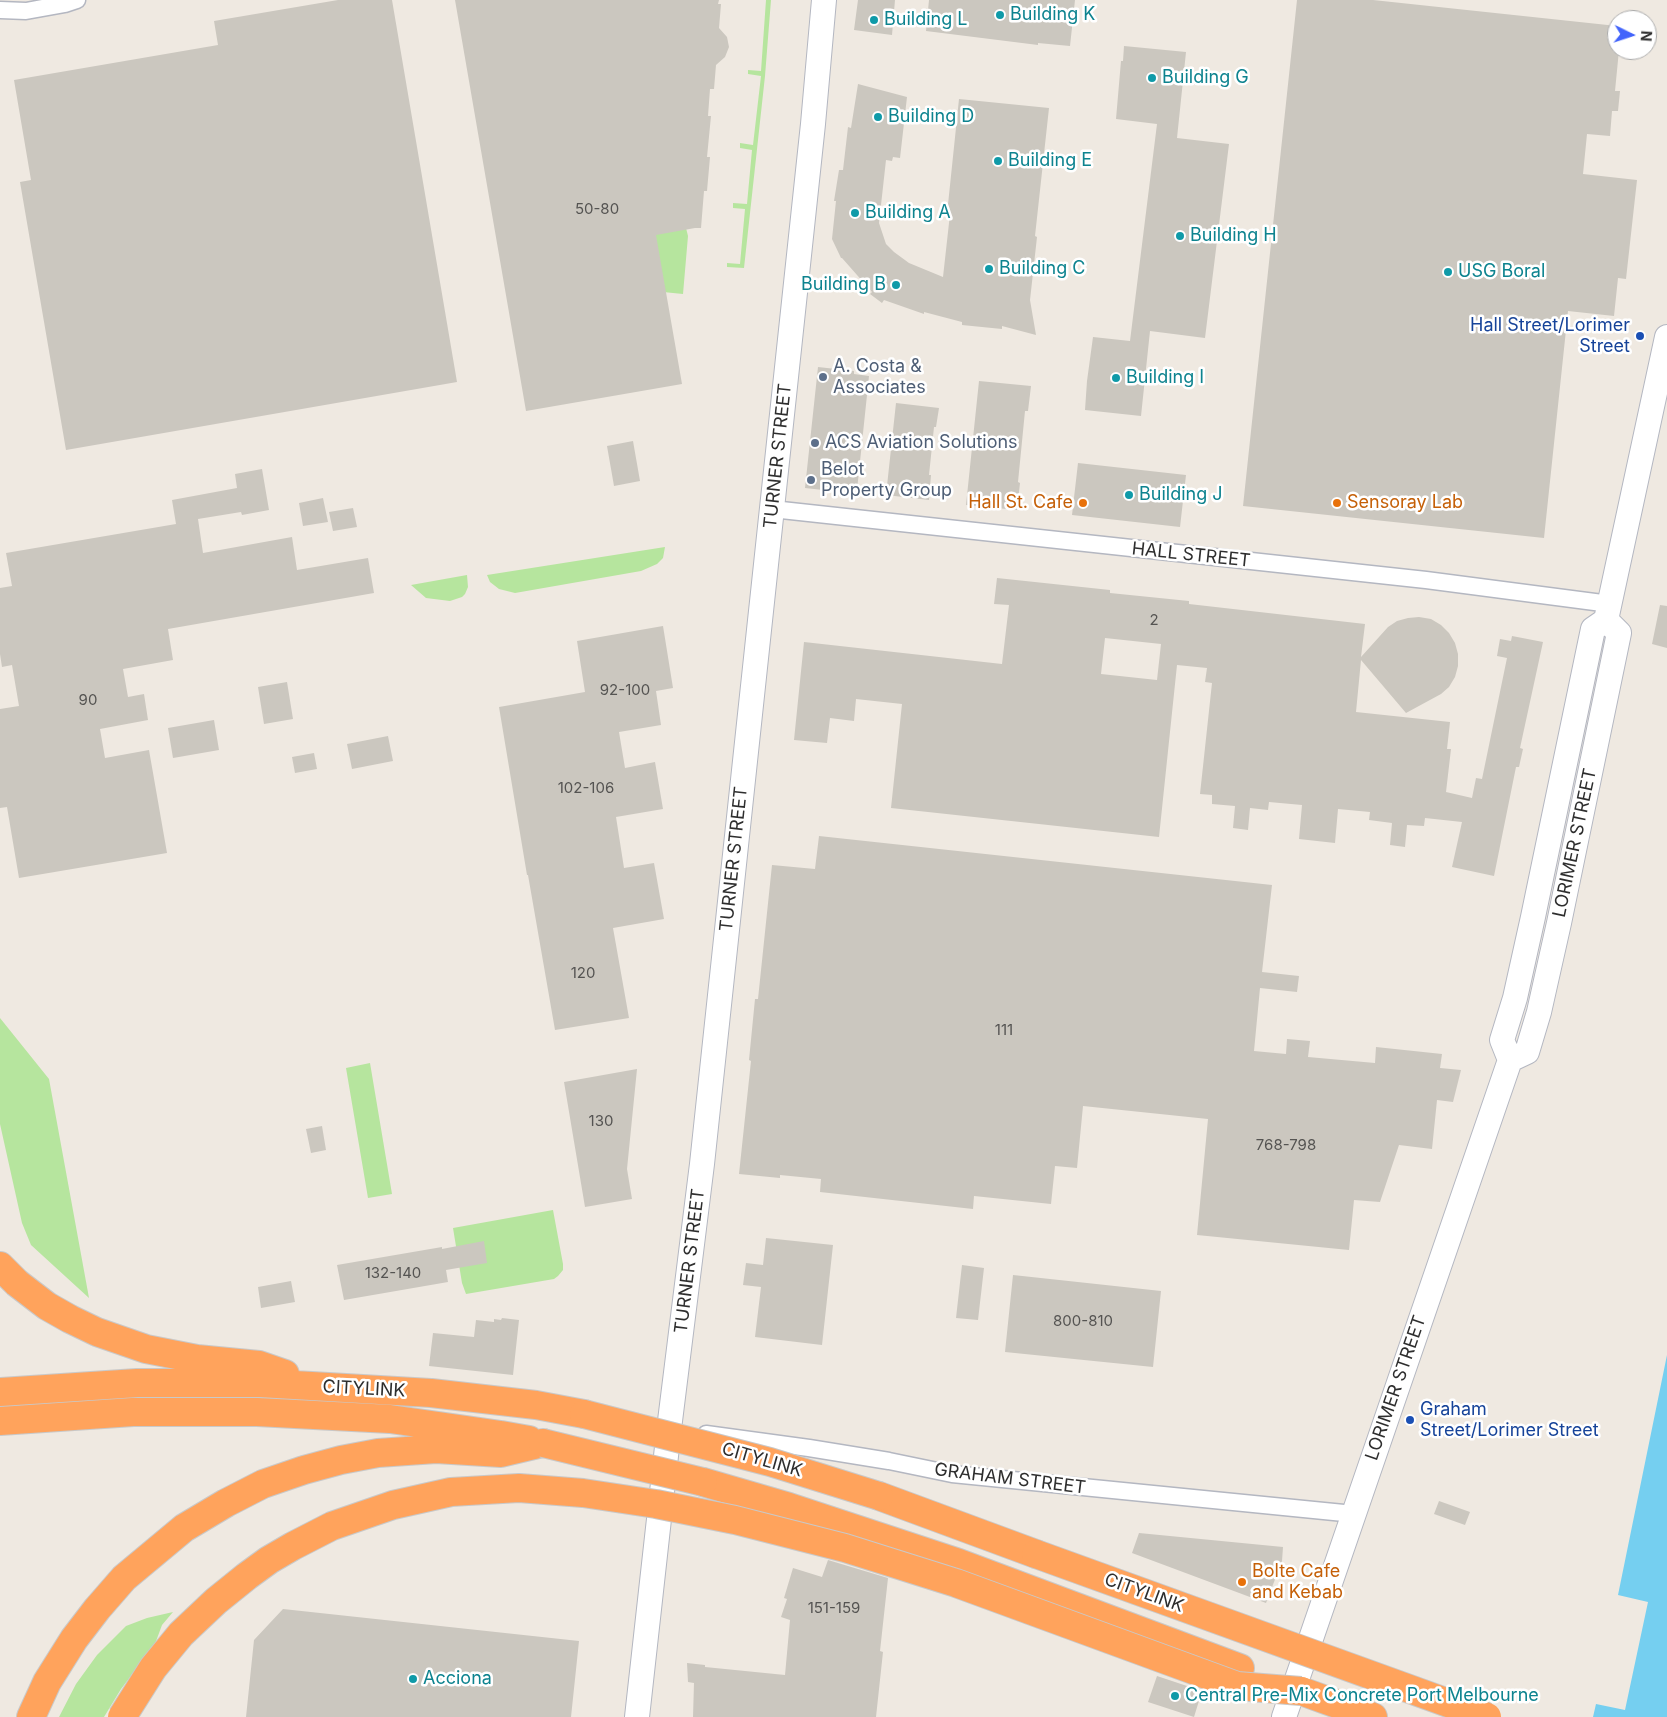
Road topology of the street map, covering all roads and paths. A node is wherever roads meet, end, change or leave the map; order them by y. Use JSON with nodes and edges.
{"nodes":[{"id":1,"x":15,"y":0,"type":"edge"},
{"id":2,"x":77,"y":0,"type":"edge"},
{"id":3,"x":824,"y":0,"type":"edge"},
{"id":4,"x":0,"y":5,"type":"edge"},
{"id":5,"x":0,"y":10,"type":"edge"},
{"id":6,"x":1667,"y":337,"type":"edge"},
{"id":7,"x":772,"y":509,"type":"junction"},
{"id":8,"x":1608,"y":612,"type":"junction"},
{"id":9,"x":0,"y":1266,"type":"edge"},
{"id":10,"x":260,"y":1374,"type":"junction"},
{"id":11,"x":0,"y":1392,"type":"edge"},
{"id":12,"x":0,"y":1421,"type":"edge"},
{"id":13,"x":669,"y":1429,"type":"junction"},
{"id":14,"x":543,"y":1443,"type":"junction"},
{"id":15,"x":1354,"y":1514,"type":"junction"},
{"id":16,"x":1301,"y":1691,"type":"junction"},
{"id":17,"x":30,"y":1717,"type":"edge"},
{"id":18,"x":122,"y":1717,"type":"edge"},
{"id":19,"x":637,"y":1717,"type":"edge"},
{"id":20,"x":1284,"y":1717,"type":"edge"},
{"id":21,"x":1373,"y":1717,"type":"edge"},
{"id":22,"x":1487,"y":1717,"type":"edge"}],
"edges":[{"from":1,"to":4,"type":"street"},
{"from":2,"to":5,"type":"street"},
{"from":3,"to":7,"type":"street","name":"TURNER STREET"},
{"from":6,"to":8,"type":"street"},
{"from":7,"to":8,"type":"street","name":"HALL STREET"},
{"from":7,"to":13,"type":"street","name":"TURNER STREET"},
{"from":8,"to":15,"type":"street","name":"LORIMER STREET"},
{"from":9,"to":10,"type":"highway"},
{"from":10,"to":11,"type":"highway"},
{"from":10,"to":22,"type":"highway","name":"CITYLINK","bridge":true},
{"from":12,"to":14,"type":"highway","name":"CITYLINK"},
{"from":13,"to":15,"type":"street","name":"GRAHAM STREET"},
{"from":13,"to":19,"type":"street","name":"TURNER STREET"},
{"from":14,"to":16,"type":"highway","name":"CITYLINK","bridge":true},
{"from":14,"to":17,"type":"highway"},
{"from":15,"to":20,"type":"street","name":"LORIMER STREET"},
{"from":16,"to":18,"type":"highway","bridge":true},
{"from":16,"to":21,"type":"highway","name":"CITYLINK"}]}
